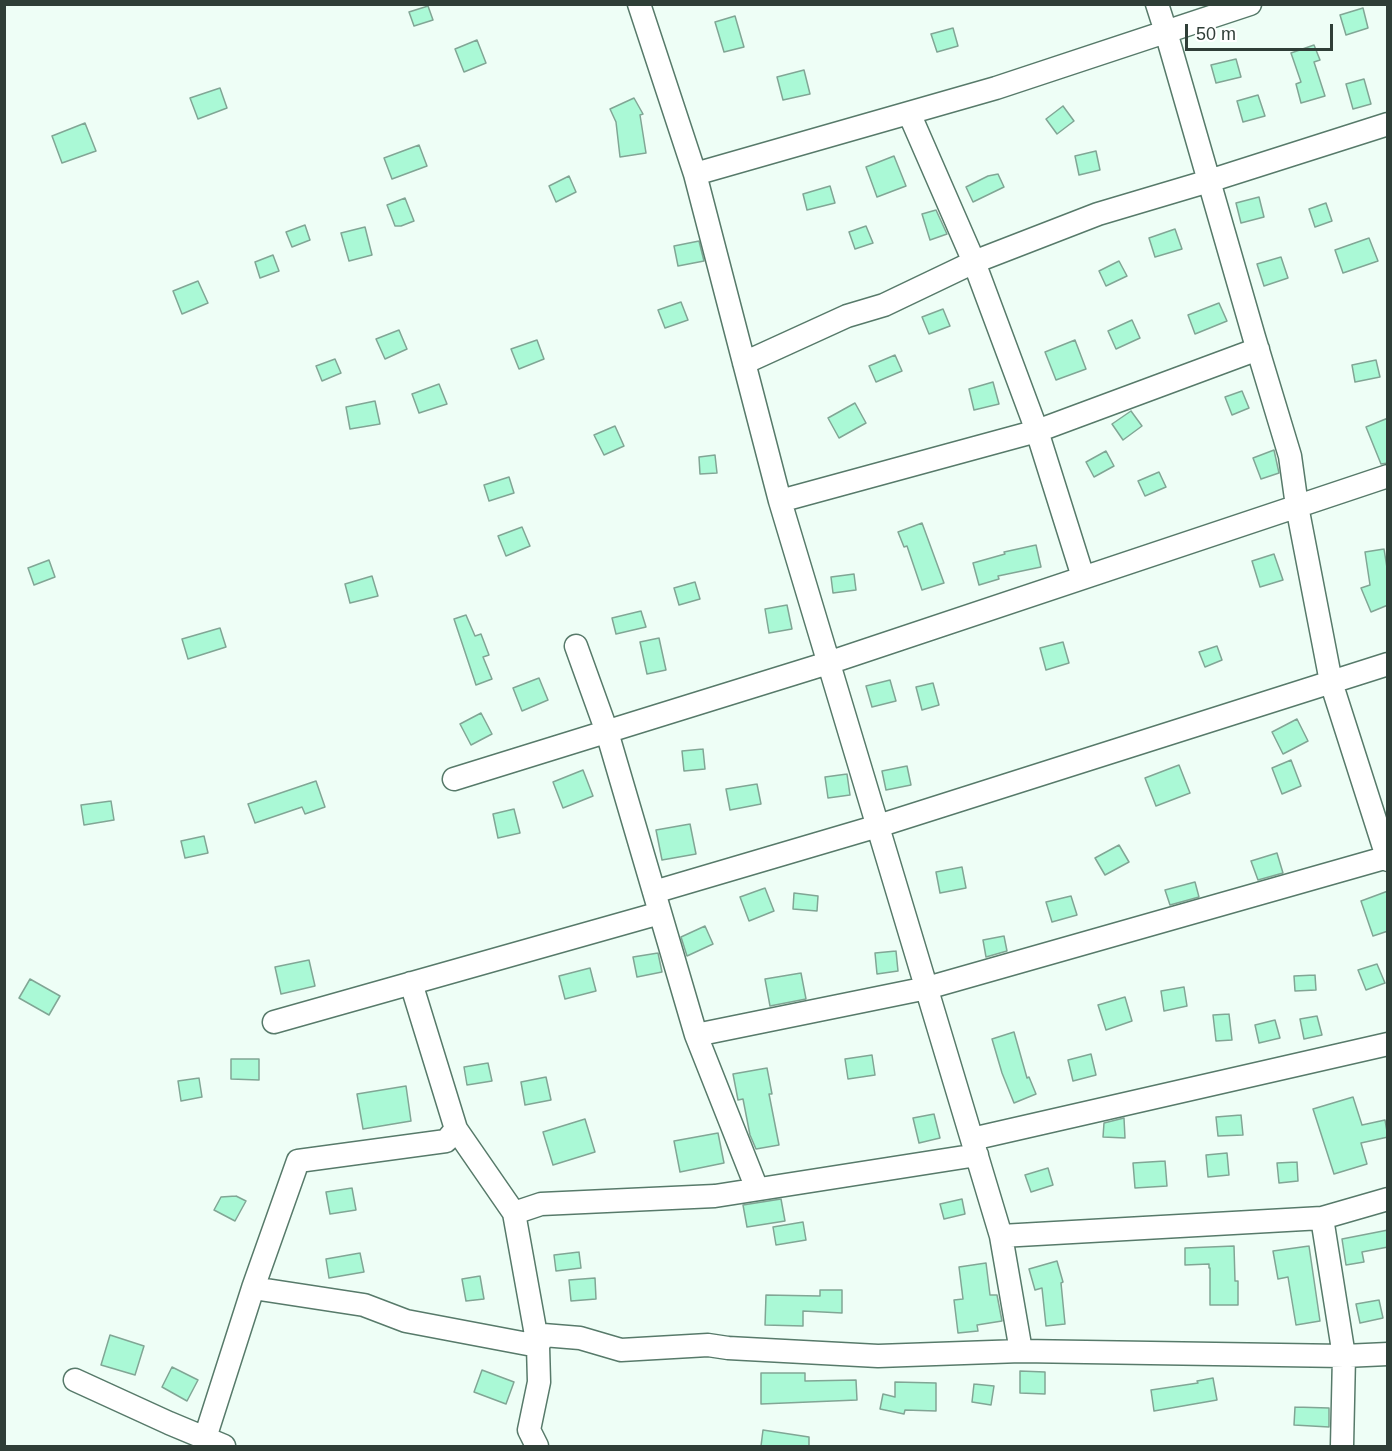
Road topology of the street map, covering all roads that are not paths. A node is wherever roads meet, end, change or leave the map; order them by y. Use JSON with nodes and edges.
{"nodes":[{"id":1,"x":639,"y":4,"type":"edge"},
{"id":2,"x":1156,"y":4,"type":"edge"},
{"id":3,"x":1250,"y":4,"type":"edge"},
{"id":4,"x":1166,"y":32,"type":"junction"},
{"id":5,"x":909,"y":113,"type":"junction"},
{"id":6,"x":1388,"y":124,"type":"edge"},
{"id":7,"x":695,"y":174,"type":"junction"},
{"id":8,"x":1209,"y":181,"type":"junction"},
{"id":9,"x":974,"y":262,"type":"junction"},
{"id":10,"x":1258,"y":349,"type":"junction"},
{"id":11,"x":744,"y":363,"type":"junction"},
{"id":12,"x":1037,"y":430,"type":"junction"},
{"id":13,"x":1388,"y":476,"type":"edge"},
{"id":14,"x":780,"y":501,"type":"junction"},
{"id":15,"x":1297,"y":506,"type":"junction"},
{"id":16,"x":1083,"y":577,"type":"junction"},
{"id":17,"x":576,"y":646,"type":"dead end"},
{"id":18,"x":828,"y":663,"type":"junction"},
{"id":19,"x":1388,"y":664,"type":"edge"},
{"id":20,"x":1331,"y":682,"type":"junction"},
{"id":21,"x":607,"y":732,"type":"junction"},
{"id":22,"x":454,"y":779,"type":"dead end"},
{"id":23,"x":878,"y":826,"type":"junction"},
{"id":24,"x":1387,"y":858,"type":"edge"},
{"id":25,"x":657,"y":902,"type":"junction"},
{"id":26,"x":411,"y":983,"type":"junction"},
{"id":27,"x":927,"y":988,"type":"junction"},
{"id":28,"x":274,"y":1022,"type":"dead end"},
{"id":29,"x":696,"y":1035,"type":"junction"},
{"id":30,"x":1388,"y":1044,"type":"edge"},
{"id":31,"x":456,"y":1129,"type":"junction"},
{"id":32,"x":974,"y":1147,"type":"junction"},
{"id":33,"x":757,"y":1189,"type":"junction"},
{"id":34,"x":1388,"y":1199,"type":"edge"},
{"id":35,"x":514,"y":1213,"type":"junction"},
{"id":36,"x":1323,"y":1218,"type":"junction"},
{"id":37,"x":1001,"y":1236,"type":"junction"},
{"id":38,"x":253,"y":1288,"type":"junction"},
{"id":39,"x":538,"y":1346,"type":"junction"},
{"id":40,"x":1022,"y":1351,"type":"junction"},
{"id":41,"x":1388,"y":1353,"type":"edge"},
{"id":42,"x":1344,"y":1356,"type":"junction"},
{"id":43,"x":75,"y":1380,"type":"dead end"},
{"id":44,"x":215,"y":1442,"type":"edge"},
{"id":45,"x":537,"y":1446,"type":"edge"},
{"id":46,"x":1342,"y":1446,"type":"edge"}],
"edges":[{"from":1,"to":7,"type":"street"},
{"from":2,"to":4,"type":"street"},
{"from":3,"to":4,"type":"street"},
{"from":4,"to":5,"type":"street"},
{"from":4,"to":8,"type":"street"},
{"from":5,"to":7,"type":"street"},
{"from":5,"to":9,"type":"street"},
{"from":6,"to":8,"type":"street"},
{"from":7,"to":11,"type":"street"},
{"from":8,"to":9,"type":"street"},
{"from":8,"to":10,"type":"street"},
{"from":9,"to":11,"type":"street"},
{"from":9,"to":12,"type":"street"},
{"from":10,"to":12,"type":"street"},
{"from":10,"to":15,"type":"street"},
{"from":11,"to":14,"type":"street"},
{"from":12,"to":14,"type":"street"},
{"from":12,"to":16,"type":"street"},
{"from":13,"to":15,"type":"street"},
{"from":14,"to":18,"type":"street"},
{"from":15,"to":16,"type":"street"},
{"from":15,"to":20,"type":"street"},
{"from":16,"to":18,"type":"street"},
{"from":17,"to":21,"type":"street"},
{"from":18,"to":21,"type":"street"},
{"from":18,"to":23,"type":"street"},
{"from":19,"to":20,"type":"street"},
{"from":20,"to":23,"type":"street"},
{"from":20,"to":24,"type":"street"},
{"from":21,"to":22,"type":"street"},
{"from":21,"to":25,"type":"street"},
{"from":23,"to":25,"type":"street"},
{"from":23,"to":27,"type":"street"},
{"from":24,"to":27,"type":"street"},
{"from":25,"to":26,"type":"street"},
{"from":25,"to":29,"type":"street"},
{"from":26,"to":28,"type":"street"},
{"from":26,"to":31,"type":"street"},
{"from":27,"to":29,"type":"street"},
{"from":27,"to":32,"type":"street"},
{"from":29,"to":33,"type":"street"},
{"from":30,"to":32,"type":"street"},
{"from":31,"to":35,"type":"street"},
{"from":31,"to":38,"type":"street"},
{"from":32,"to":33,"type":"street"},
{"from":32,"to":37,"type":"street"},
{"from":33,"to":35,"type":"street"},
{"from":34,"to":36,"type":"street"},
{"from":35,"to":39,"type":"street"},
{"from":36,"to":37,"type":"street"},
{"from":36,"to":42,"type":"street"},
{"from":37,"to":40,"type":"street"},
{"from":38,"to":39,"type":"street"},
{"from":38,"to":44,"type":"street"},
{"from":39,"to":40,"type":"street"},
{"from":39,"to":45,"type":"street"},
{"from":40,"to":42,"type":"street"},
{"from":41,"to":42,"type":"street"},
{"from":42,"to":46,"type":"street"},
{"from":43,"to":44,"type":"street"}]}
